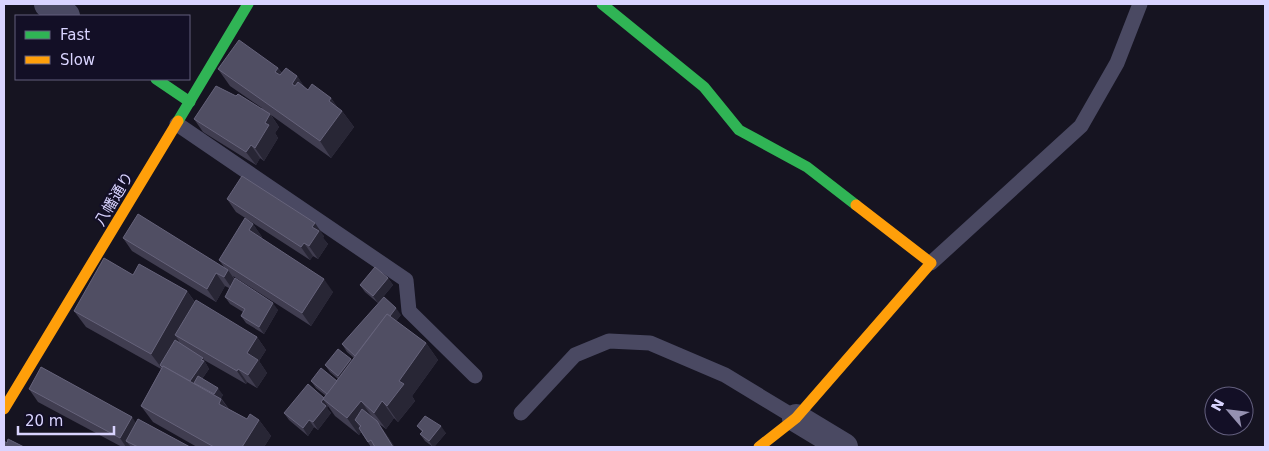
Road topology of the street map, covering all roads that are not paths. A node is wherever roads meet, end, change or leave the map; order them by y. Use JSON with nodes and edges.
{"nodes":[{"id":1,"x":48,"y":4,"type":"edge"},
{"id":2,"x":248,"y":4,"type":"edge"},
{"id":3,"x":602,"y":4,"type":"edge"},
{"id":4,"x":1134,"y":5,"type":"edge"},
{"id":5,"x":620,"y":9,"type":"edge"},
{"id":6,"x":64,"y":15,"type":"edge"},
{"id":7,"x":157,"y":80,"type":"edge"},
{"id":8,"x":190,"y":102,"type":"junction"},
{"id":9,"x":177,"y":124,"type":"junction"},
{"id":10,"x":931,"y":263,"type":"junction"},
{"id":11,"x":475,"y":376,"type":"dead end"},
{"id":12,"x":4,"y":407,"type":"edge"},
{"id":13,"x":521,"y":413,"type":"dead end"},
{"id":14,"x":796,"y":418,"type":"junction"},
{"id":15,"x":759,"y":447,"type":"edge"},
{"id":16,"x":844,"y":447,"type":"edge"}],
"edges":[{"from":1,"to":6,"type":"street"},
{"from":2,"to":8,"type":"street","name":"八幡通り"},
{"from":3,"to":5,"type":"street"},
{"from":4,"to":10,"type":"lane"},
{"from":5,"to":10,"type":"street"},
{"from":7,"to":8,"type":"street"},
{"from":8,"to":9,"type":"street","name":"八幡通り"},
{"from":9,"to":11,"type":"lane"},
{"from":9,"to":12,"type":"street","name":"八幡通り"},
{"from":10,"to":14,"type":"street"},
{"from":13,"to":14,"type":"lane"},
{"from":14,"to":15,"type":"street"},
{"from":14,"to":16,"type":"street"}]}
